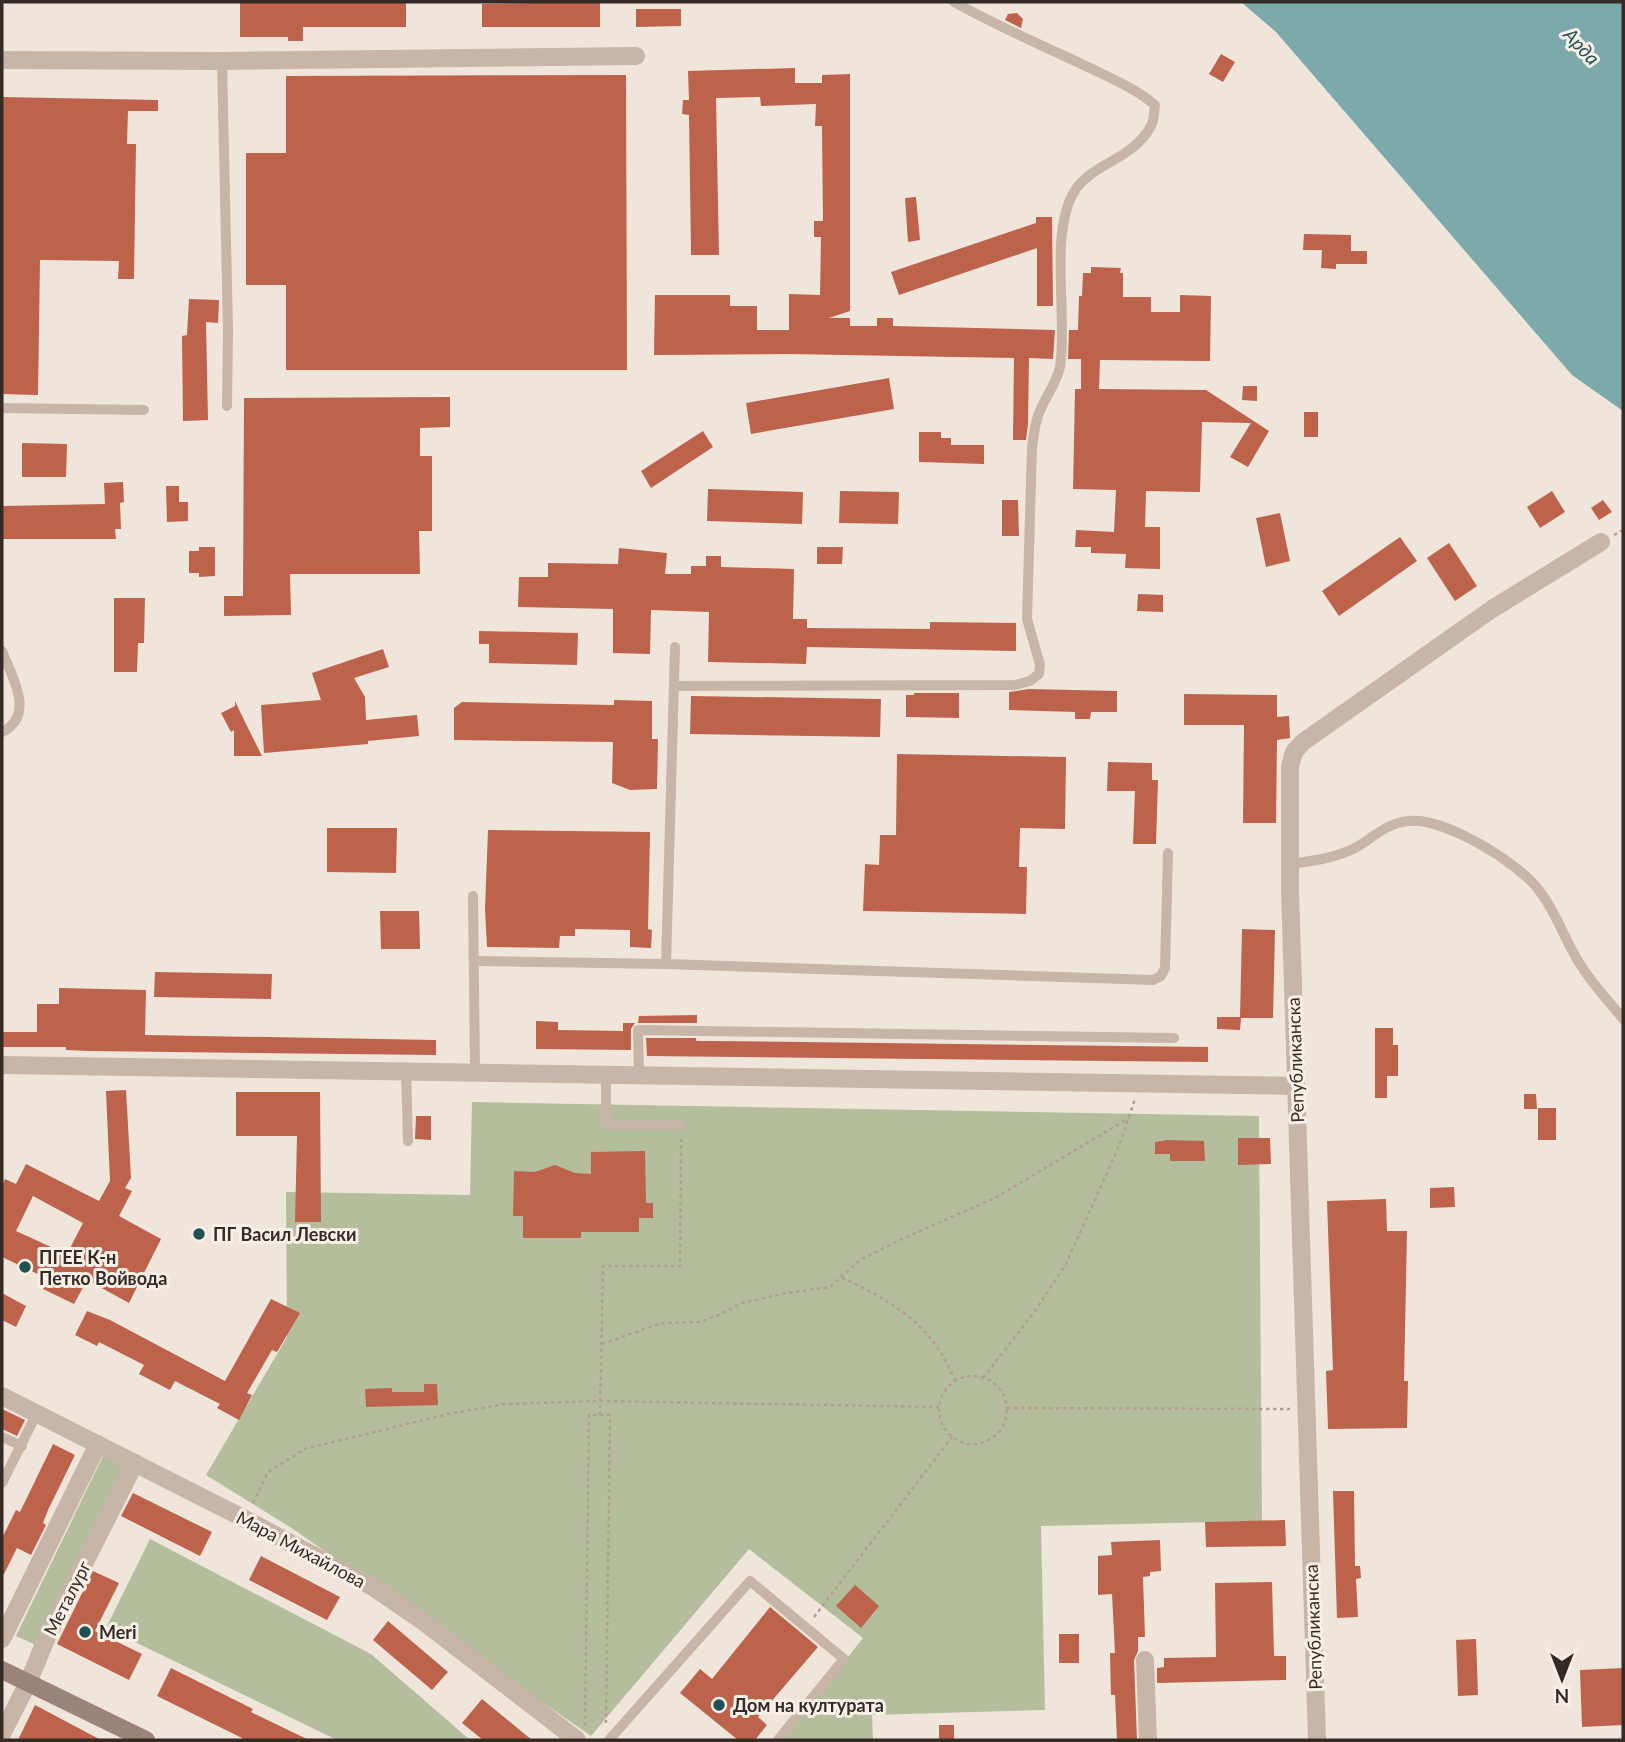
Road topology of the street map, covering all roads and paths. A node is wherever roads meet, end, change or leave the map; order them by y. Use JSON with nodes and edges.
{"nodes":[{"id":1,"x":954,"y":2,"type":"edge"},
{"id":2,"x":636,"y":56,"type":"dead end"},
{"id":3,"x":2,"y":60,"type":"edge"},
{"id":4,"x":222,"y":61,"type":"junction"},
{"id":5,"x":227,"y":406,"type":"dead end"},
{"id":6,"x":2,"y":408,"type":"edge"},
{"id":7,"x":144,"y":410,"type":"dead end"},
{"id":8,"x":1601,"y":542,"type":"dead end"},
{"id":9,"x":675,"y":646,"type":"dead end"},
{"id":10,"x":2,"y":651,"type":"edge"},
{"id":11,"x":674,"y":687,"type":"junction"},
{"id":12,"x":2,"y":732,"type":"edge"},
{"id":13,"x":1168,"y":853,"type":"dead end"},
{"id":14,"x":1290,"y":864,"type":"junction"},
{"id":15,"x":473,"y":896,"type":"dead end"},
{"id":16,"x":474,"y":961,"type":"junction"},
{"id":17,"x":666,"y":964,"type":"junction"},
{"id":18,"x":1623,"y":1019,"type":"edge"},
{"id":19,"x":1174,"y":1038,"type":"dead end"},
{"id":20,"x":2,"y":1065,"type":"edge"},
{"id":21,"x":406,"y":1071,"type":"junction"},
{"id":22,"x":475,"y":1072,"type":"junction"},
{"id":23,"x":606,"y":1074,"type":"junction"},
{"id":24,"x":639,"y":1074,"type":"junction"},
{"id":25,"x":1141,"y":1083,"type":"junction"},
{"id":26,"x":1296,"y":1086,"type":"junction"},
{"id":27,"x":1129,"y":1118,"type":"junction"},
{"id":28,"x":681,"y":1125,"type":"joint"},
{"id":29,"x":408,"y":1141,"type":"dead end"},
{"id":30,"x":842,"y":1278,"type":"junction"},
{"id":31,"x":602,"y":1344,"type":"junction"},
{"id":32,"x":983,"y":1378,"type":"junction"},
{"id":33,"x":956,"y":1381,"type":"junction"},
{"id":34,"x":2,"y":1396,"type":"edge"},
{"id":35,"x":601,"y":1401,"type":"junction"},
{"id":36,"x":939,"y":1406,"type":"junction"},
{"id":37,"x":1007,"y":1408,"type":"junction"},
{"id":38,"x":1305,"y":1409,"type":"junction"},
{"id":39,"x":36,"y":1415,"type":"junction"},
{"id":40,"x":600,"y":1415,"type":"junction"},
{"id":41,"x":2,"y":1437,"type":"edge"},
{"id":42,"x":952,"y":1437,"type":"junction"},
{"id":43,"x":98,"y":1444,"type":"junction"},
{"id":44,"x":22,"y":1446,"type":"junction"},
{"id":45,"x":135,"y":1463,"type":"junction"},
{"id":46,"x":2,"y":1483,"type":"edge"},
{"id":47,"x":245,"y":1519,"type":"junction"},
{"id":48,"x":807,"y":1626,"type":"junction"},
{"id":49,"x":2,"y":1639,"type":"edge"},
{"id":50,"x":1145,"y":1660,"type":"dead end"},
{"id":51,"x":2,"y":1670,"type":"edge"},
{"id":52,"x":28,"y":1683,"type":"junction"},
{"id":53,"x":606,"y":1727,"type":"dead end"},
{"id":54,"x":581,"y":1733,"type":"edge"},
{"id":55,"x":2,"y":1734,"type":"edge"},
{"id":56,"x":146,"y":1740,"type":"edge"},
{"id":57,"x":609,"y":1740,"type":"edge"},
{"id":58,"x":778,"y":1740,"type":"edge"},
{"id":59,"x":1148,"y":1740,"type":"edge"},
{"id":60,"x":1317,"y":1740,"type":"edge"}],
"edges":[{"from":1,"to":11,"type":"lane"},
{"from":2,"to":4,"type":"street"},
{"from":3,"to":4,"type":"street"},
{"from":4,"to":5,"type":"lane"},
{"from":6,"to":7,"type":"lane"},
{"from":8,"to":14,"type":"street","name":"Републиканска"},
{"from":9,"to":11,"type":"lane"},
{"from":10,"to":12,"type":"lane"},
{"from":11,"to":17,"type":"lane"},
{"from":13,"to":17,"type":"lane"},
{"from":14,"to":18,"type":"lane"},
{"from":14,"to":26,"type":"street","name":"Републиканска"},
{"from":15,"to":16,"type":"lane"},
{"from":16,"to":17,"type":"lane"},
{"from":16,"to":22,"type":"lane"},
{"from":19,"to":24,"type":"lane"},
{"from":20,"to":21,"type":"street"},
{"from":21,"to":22,"type":"street"},
{"from":21,"to":29,"type":"lane"},
{"from":22,"to":23,"type":"street"},
{"from":23,"to":24,"type":"street"},
{"from":23,"to":28,"type":"lane"},
{"from":24,"to":25,"type":"street"},
{"from":25,"to":26,"type":"street"},
{"from":25,"to":27,"type":"path"},
{"from":26,"to":38,"type":"street","name":"Републиканска"},
{"from":27,"to":30,"type":"path"},
{"from":27,"to":32,"type":"path"},
{"from":28,"to":31,"type":"path"},
{"from":30,"to":31,"type":"path"},
{"from":30,"to":33,"type":"path"},
{"from":31,"to":35,"type":"path"},
{"from":32,"to":33,"type":"path"},
{"from":32,"to":37,"type":"path"},
{"from":33,"to":36,"type":"path"},
{"from":34,"to":39,"type":"street","name":"Мара Михайлова"},
{"from":35,"to":36,"type":"path"},
{"from":35,"to":40,"type":"path"},
{"from":35,"to":47,"type":"path"},
{"from":36,"to":42,"type":"path"},
{"from":37,"to":38,"type":"path"},
{"from":37,"to":42,"type":"path"},
{"from":38,"to":60,"type":"street","name":"Републиканска"},
{"from":39,"to":43,"type":"street","name":"Мара Михайлова"},
{"from":39,"to":44,"type":"lane"},
{"from":40,"to":53,"type":"path"},
{"from":40,"to":54,"type":"path"},
{"from":41,"to":44,"type":"lane"},
{"from":42,"to":48,"type":"path"},
{"from":43,"to":45,"type":"street","name":"Мара Михайлова"},
{"from":43,"to":49,"type":"street"},
{"from":44,"to":46,"type":"lane"},
{"from":45,"to":47,"type":"street","name":"Мара Михайлова"},
{"from":45,"to":52,"type":"street","name":"Металург"},
{"from":47,"to":54,"type":"street","name":"Мара Михайлова"},
{"from":48,"to":57,"type":"lane"},
{"from":48,"to":58,"type":"lane"},
{"from":50,"to":59,"type":"street"},
{"from":51,"to":52,"type":"main road"},
{"from":52,"to":55,"type":"street","name":"Металург"},
{"from":52,"to":56,"type":"main road"}]}
